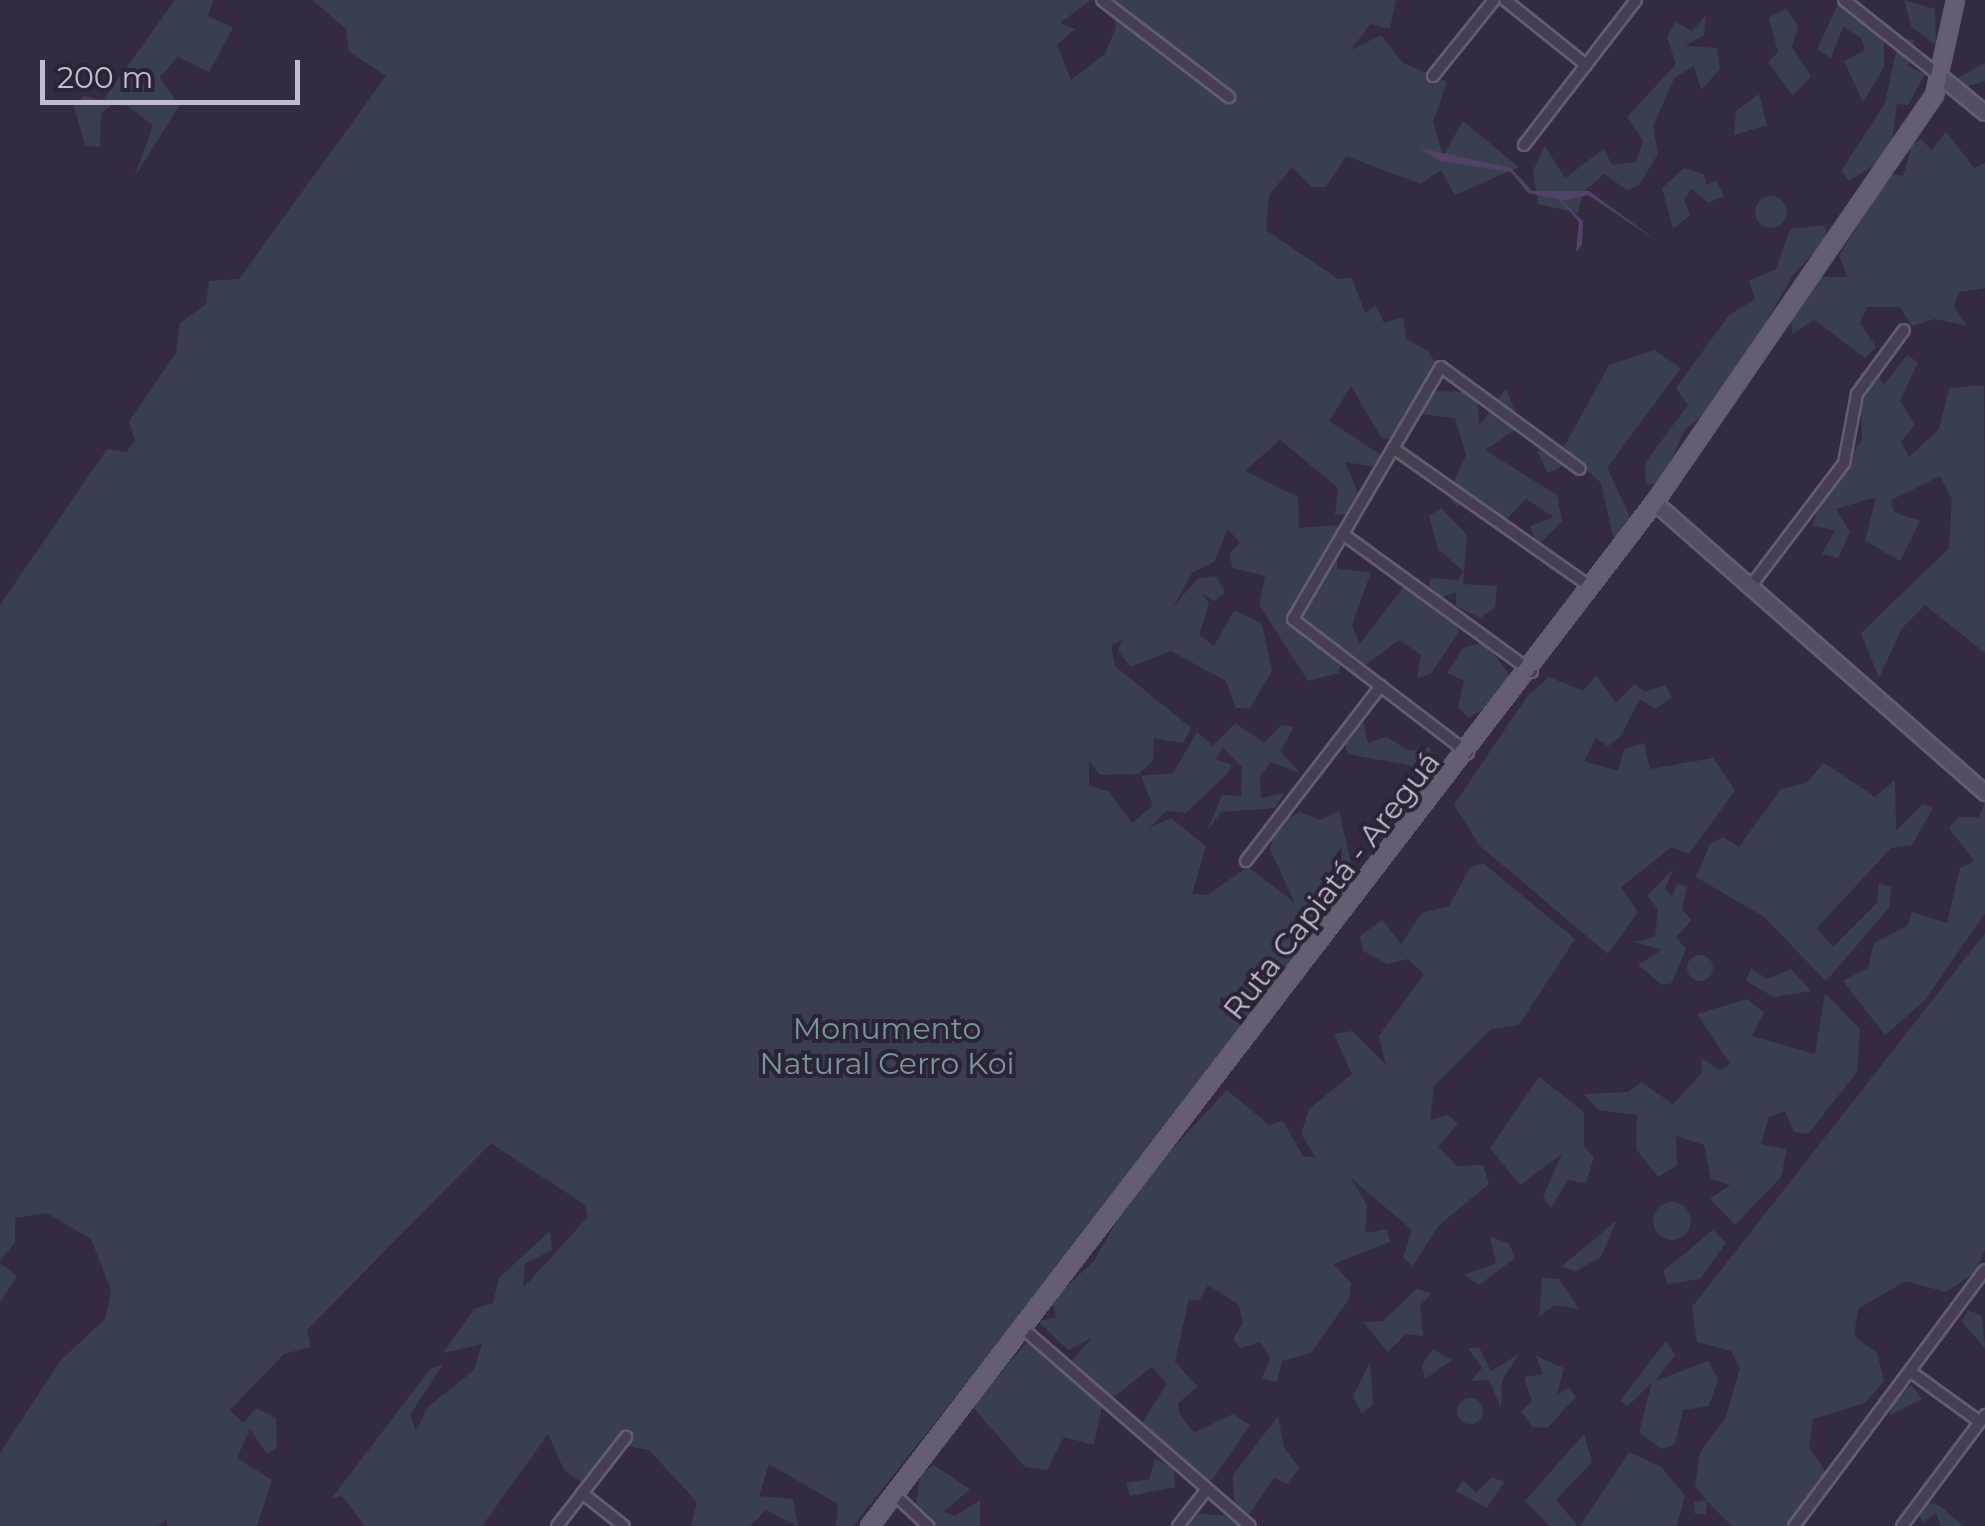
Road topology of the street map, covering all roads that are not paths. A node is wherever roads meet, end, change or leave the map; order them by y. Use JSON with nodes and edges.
{"nodes":[{"id":1,"x":1102,"y":0,"type":"edge"},
{"id":2,"x":1494,"y":0,"type":"edge"},
{"id":3,"x":1505,"y":0,"type":"edge"},
{"id":4,"x":1636,"y":0,"type":"edge"},
{"id":5,"x":1844,"y":0,"type":"edge"},
{"id":6,"x":1955,"y":0,"type":"edge"},
{"id":7,"x":1859,"y":5,"type":"edge"},
{"id":8,"x":1586,"y":65,"type":"junction"},
{"id":9,"x":1433,"y":76,"type":"dead end"},
{"id":10,"x":1941,"y":78,"type":"junction"},
{"id":11,"x":1229,"y":96,"type":"dead end"},
{"id":12,"x":1985,"y":113,"type":"edge"},
{"id":13,"x":1524,"y":145,"type":"dead end"},
{"id":14,"x":1904,"y":330,"type":"dead end"},
{"id":15,"x":1394,"y":448,"type":"junction"},
{"id":16,"x":1580,"y":469,"type":"dead end"},
{"id":17,"x":1654,"y":502,"type":"junction"},
{"id":18,"x":1342,"y":534,"type":"junction"},
{"id":19,"x":1750,"y":587,"type":"junction"},
{"id":20,"x":1592,"y":588,"type":"junction"},
{"id":21,"x":1532,"y":672,"type":"junction"},
{"id":22,"x":1381,"y":686,"type":"junction"},
{"id":23,"x":1469,"y":753,"type":"junction"},
{"id":24,"x":1985,"y":793,"type":"edge"},
{"id":25,"x":1246,"y":861,"type":"dead end"},
{"id":26,"x":1985,"y":1270,"type":"edge"},
{"id":27,"x":1021,"y":1328,"type":"junction"},
{"id":28,"x":1911,"y":1372,"type":"junction"},
{"id":29,"x":1982,"y":1418,"type":"edge"},
{"id":30,"x":626,"y":1437,"type":"dead end"},
{"id":31,"x":1207,"y":1489,"type":"junction"},
{"id":32,"x":582,"y":1493,"type":"junction"},
{"id":33,"x":894,"y":1494,"type":"junction"},
{"id":34,"x":557,"y":1526,"type":"edge"},
{"id":35,"x":624,"y":1526,"type":"edge"},
{"id":36,"x":869,"y":1526,"type":"edge"},
{"id":37,"x":928,"y":1526,"type":"edge"},
{"id":38,"x":1178,"y":1526,"type":"edge"},
{"id":39,"x":1250,"y":1526,"type":"edge"},
{"id":40,"x":1794,"y":1526,"type":"edge"},
{"id":41,"x":1902,"y":1526,"type":"edge"}],
"edges":[{"from":1,"to":11,"type":"street"},
{"from":2,"to":9,"type":"street"},
{"from":3,"to":8,"type":"street"},
{"from":4,"to":8,"type":"street"},
{"from":5,"to":7,"type":"street"},
{"from":6,"to":10,"type":"main road"},
{"from":7,"to":10,"type":"street"},
{"from":8,"to":13,"type":"street"},
{"from":10,"to":12,"type":"street"},
{"from":10,"to":17,"type":"main road","name":"Ruta Capiatá - Areguá"},
{"from":14,"to":19,"type":"street"},
{"from":15,"to":16,"type":"street"},
{"from":15,"to":18,"type":"street"},
{"from":15,"to":20,"type":"street"},
{"from":17,"to":19,"type":"street"},
{"from":17,"to":20,"type":"main road","name":"Ruta Capiatá - Areguá"},
{"from":18,"to":21,"type":"street"},
{"from":18,"to":22,"type":"street"},
{"from":19,"to":24,"type":"street"},
{"from":20,"to":21,"type":"main road","name":"Ruta Capiatá - Areguá"},
{"from":21,"to":23,"type":"main road","name":"Ruta Capiatá - Areguá"},
{"from":22,"to":23,"type":"street"},
{"from":22,"to":25,"type":"street"},
{"from":23,"to":27,"type":"main road","name":"Ruta Capiatá - Areguá"},
{"from":26,"to":28,"type":"street"},
{"from":27,"to":31,"type":"street"},
{"from":27,"to":33,"type":"main road","name":"Ruta Capiatá - Areguá"},
{"from":28,"to":29,"type":"street"},
{"from":28,"to":40,"type":"street"},
{"from":29,"to":41,"type":"street"},
{"from":30,"to":32,"type":"street"},
{"from":31,"to":38,"type":"street"},
{"from":31,"to":39,"type":"street"},
{"from":32,"to":34,"type":"street"},
{"from":32,"to":35,"type":"street"},
{"from":33,"to":36,"type":"main road","name":"Ruta Capiatá - Areguá"},
{"from":33,"to":37,"type":"street"}]}
